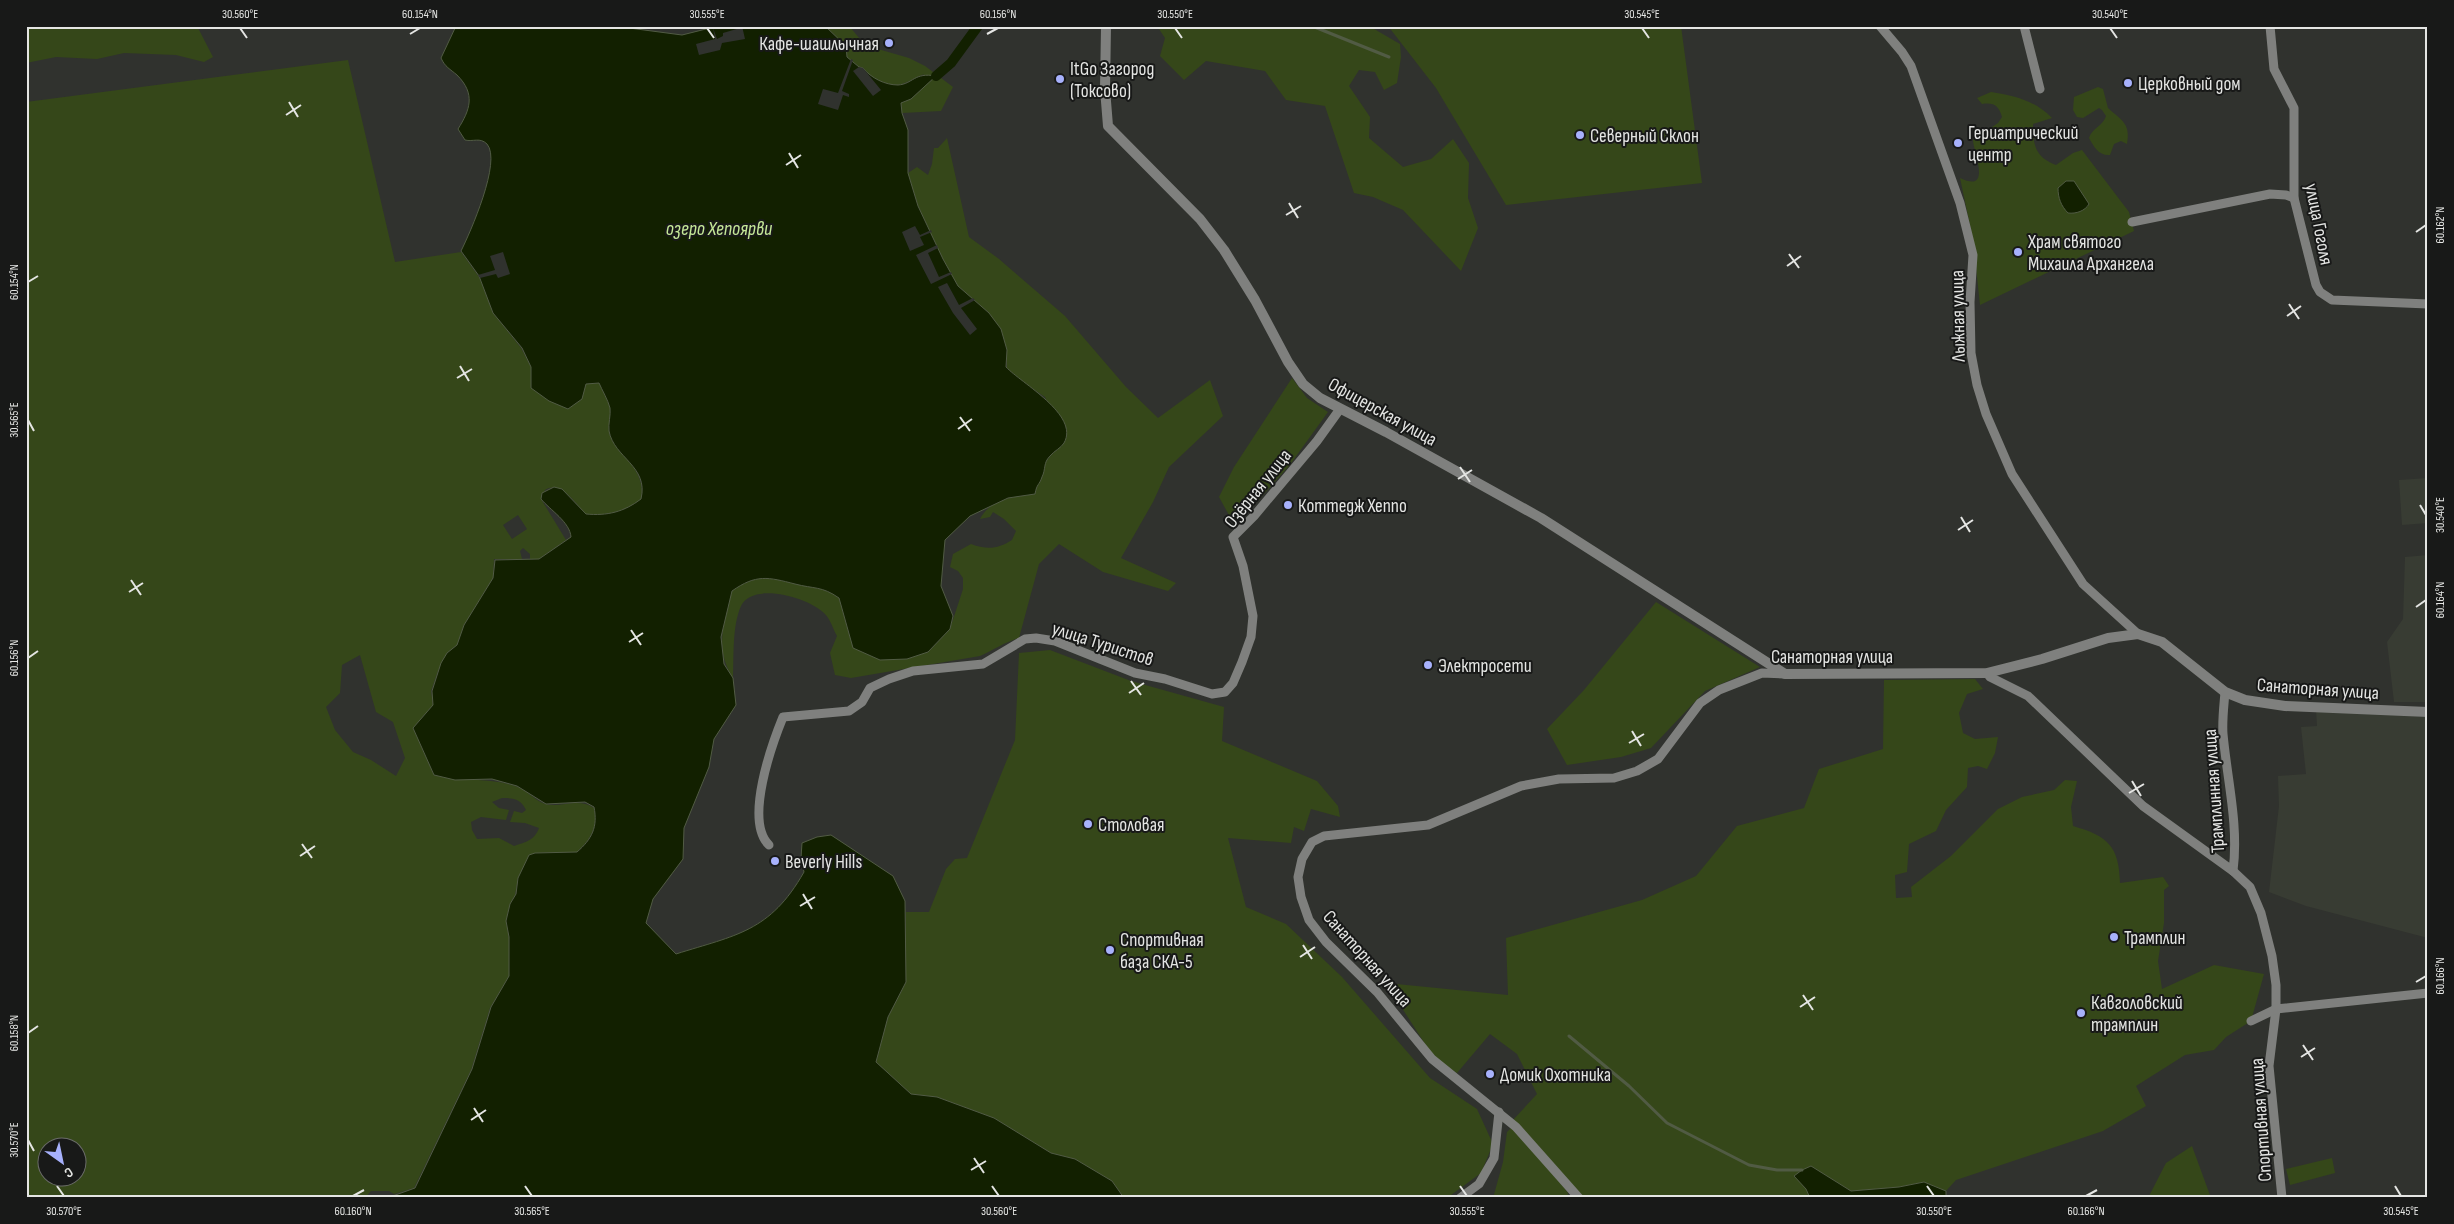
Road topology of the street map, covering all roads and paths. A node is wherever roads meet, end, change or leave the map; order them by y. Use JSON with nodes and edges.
{"nodes":[{"id":1,"x":1106,"y":26,"type":"edge"},
{"id":2,"x":1880,"y":26,"type":"edge"},
{"id":3,"x":2024,"y":26,"type":"edge"},
{"id":4,"x":2270,"y":26,"type":"edge"},
{"id":5,"x":2040,"y":88,"type":"dead end"},
{"id":6,"x":2294,"y":198,"type":"junction"},
{"id":7,"x":2132,"y":222,"type":"dead end"},
{"id":8,"x":2428,"y":304,"type":"edge"},
{"id":9,"x":1340,"y":409,"type":"junction"},
{"id":10,"x":2138,"y":634,"type":"junction"},
{"id":11,"x":1987,"y":673,"type":"junction"},
{"id":12,"x":1785,"y":674,"type":"junction"},
{"id":13,"x":1233,"y":684,"type":"joint"},
{"id":14,"x":2225,"y":692,"type":"junction"},
{"id":15,"x":2428,"y":712,"type":"edge"},
{"id":16,"x":769,"y":844,"type":"dead end"},
{"id":17,"x":2233,"y":871,"type":"junction"},
{"id":18,"x":2428,"y":993,"type":"edge"},
{"id":19,"x":2276,"y":1009,"type":"junction"},
{"id":20,"x":2251,"y":1021,"type":"dead end"},
{"id":21,"x":1499,"y":1112,"type":"junction"},
{"id":22,"x":1460,"y":1198,"type":"edge"},
{"id":23,"x":1579,"y":1198,"type":"edge"},
{"id":24,"x":2282,"y":1198,"type":"edge"}],
"edges":[{"from":1,"to":9,"type":"street","name":"Офицерская улица"},
{"from":2,"to":10,"type":"street","name":"Лыжная улица"},
{"from":3,"to":5,"type":"street"},
{"from":4,"to":6,"type":"street","name":"улица Гоголя"},
{"from":6,"to":7,"type":"street"},
{"from":6,"to":8,"type":"street","name":"улица Гоголя"},
{"from":9,"to":12,"type":"street","name":"Офицерская улица"},
{"from":9,"to":13,"type":"street","name":"Озёрная улица"},
{"from":10,"to":11,"type":"street","name":"Санаторная улица"},
{"from":10,"to":14,"type":"street","name":"Санаторная улица"},
{"from":11,"to":12,"type":"street","name":"Санаторная улица"},
{"from":11,"to":17,"type":"street","name":"Трамплинная улица"},
{"from":12,"to":21,"type":"street","name":"Санаторная улица"},
{"from":13,"to":16,"type":"street","name":"улица Туристов"},
{"from":14,"to":15,"type":"street","name":"Санаторная улица"},
{"from":14,"to":17,"type":"street","name":"Трамплинная улица"},
{"from":17,"to":19,"type":"street","name":"Спортивная улица"},
{"from":18,"to":19,"type":"street"},
{"from":19,"to":20,"type":"street"},
{"from":19,"to":24,"type":"street","name":"Спортивная улица"},
{"from":21,"to":22,"type":"street"},
{"from":21,"to":23,"type":"street","name":"Санаторная улица"}]}
